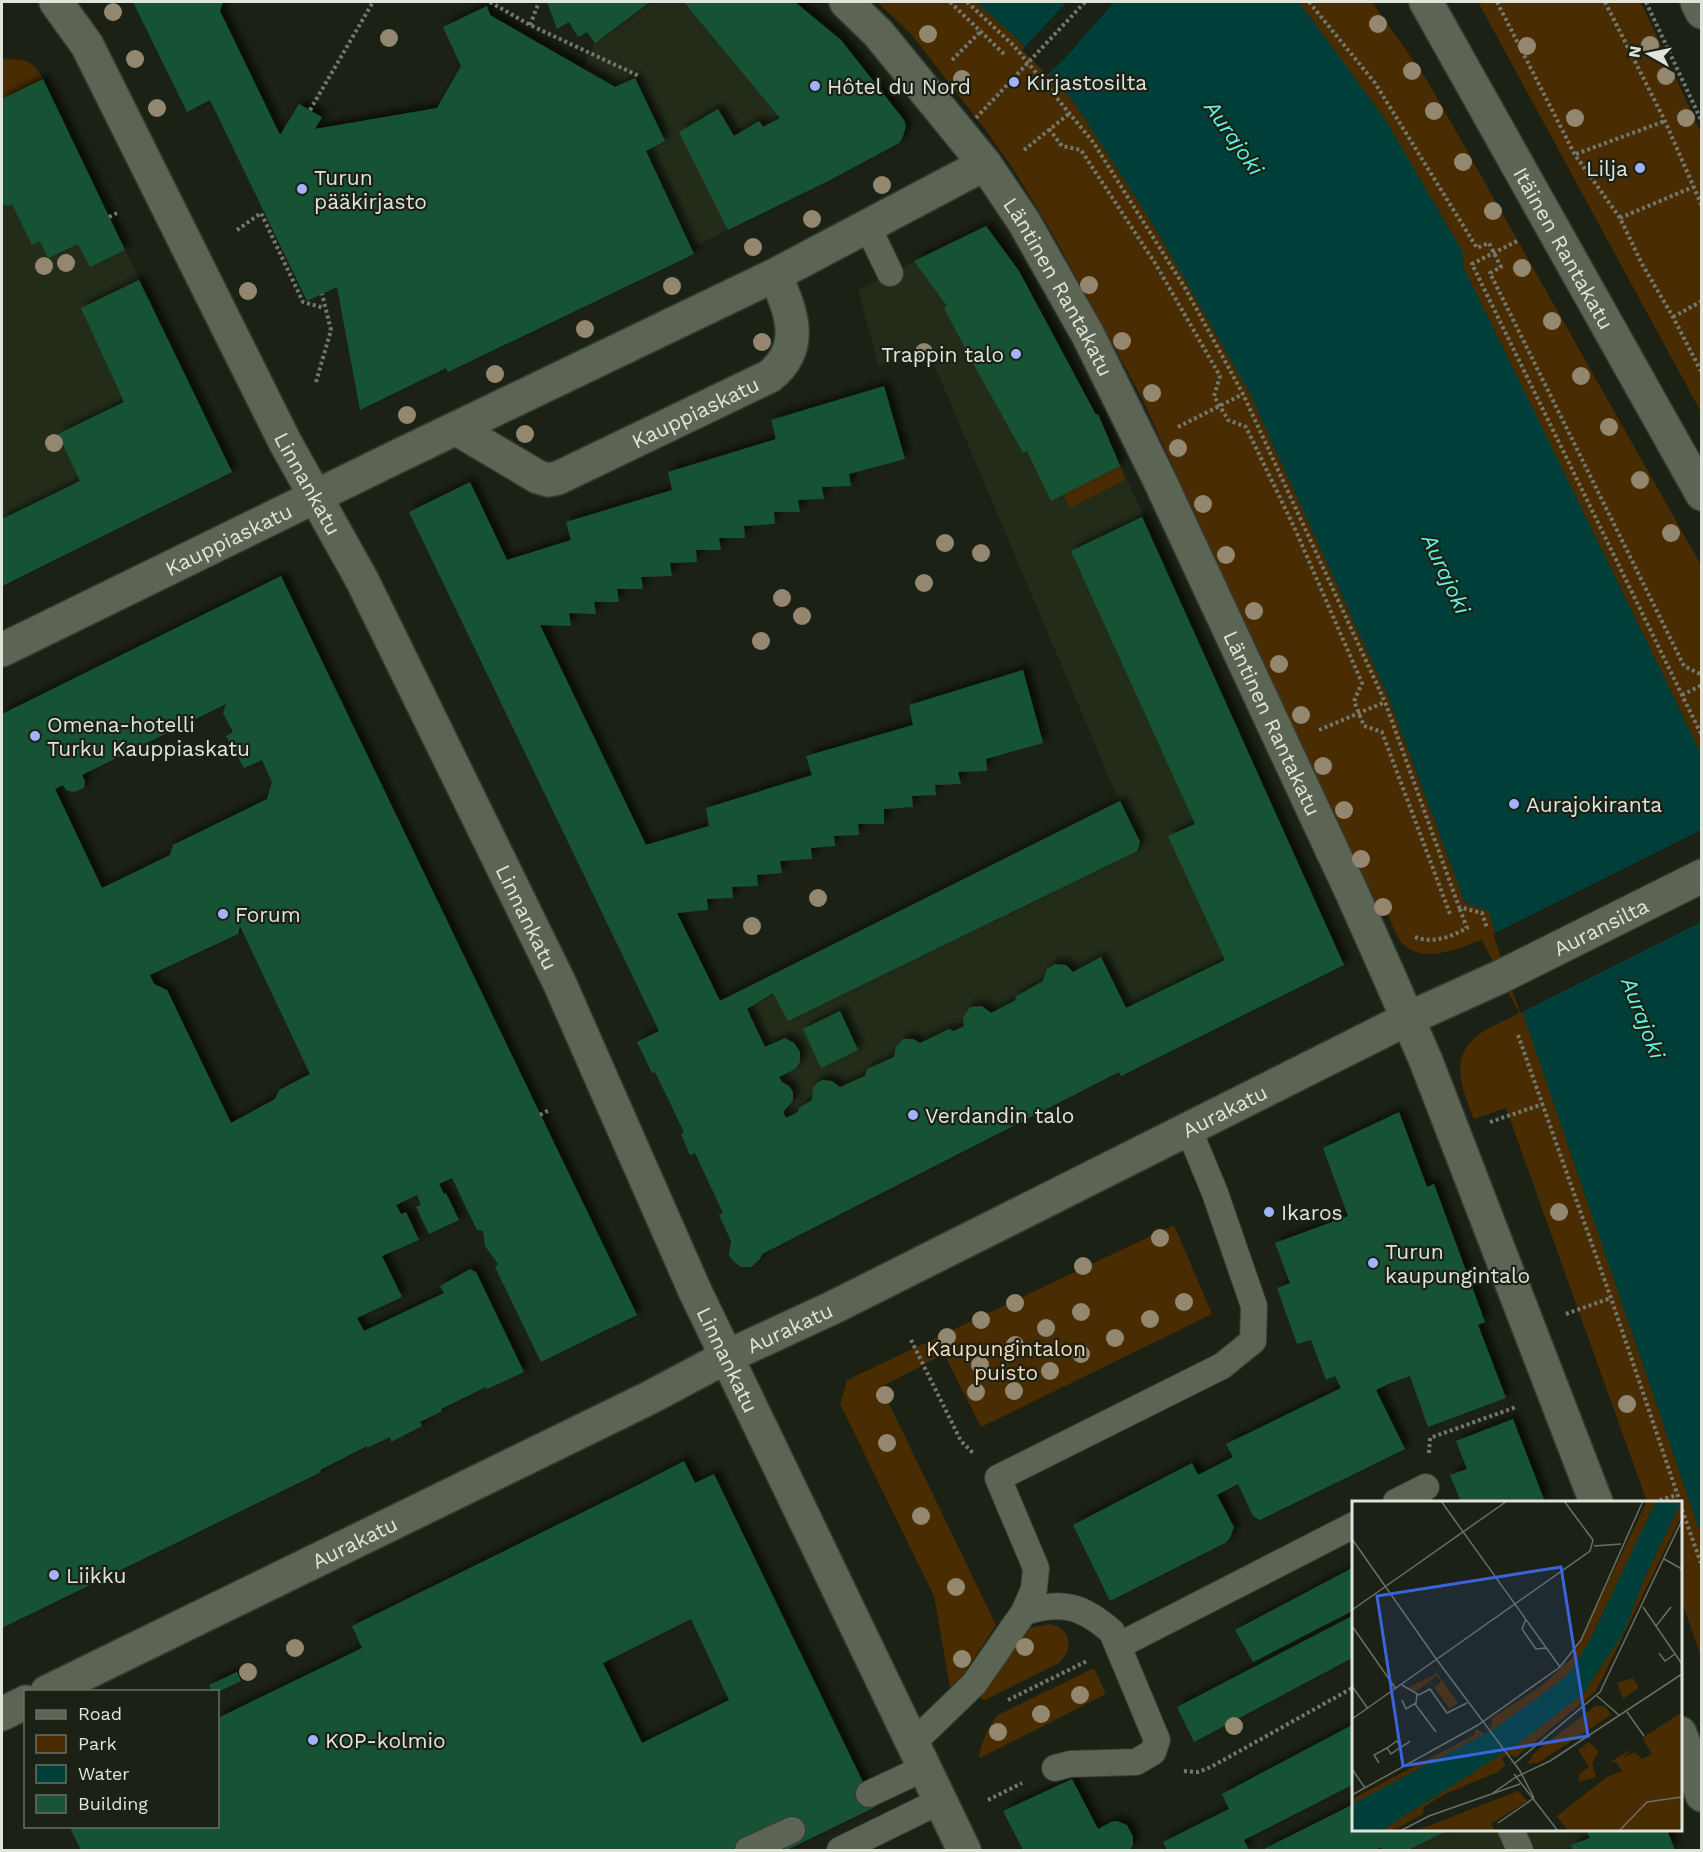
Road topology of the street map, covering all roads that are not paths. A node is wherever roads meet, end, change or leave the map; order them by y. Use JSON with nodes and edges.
{"nodes":[{"id":1,"x":56,"y":2,"type":"edge"},
{"id":2,"x":846,"y":2,"type":"edge"},
{"id":3,"x":1426,"y":2,"type":"edge"},
{"id":4,"x":1697,"y":2,"type":"edge"},
{"id":5,"x":1701,"y":12,"type":"edge"},
{"id":6,"x":985,"y":164,"type":"junction"},
{"id":7,"x":868,"y":227,"type":"junction"},
{"id":8,"x":890,"y":273,"type":"dead end"},
{"id":9,"x":775,"y":275,"type":"junction"},
{"id":10,"x":457,"y":429,"type":"junction"},
{"id":11,"x":1701,"y":494,"type":"edge"},
{"id":12,"x":315,"y":497,"type":"junction"},
{"id":13,"x":2,"y":650,"type":"edge"},
{"id":14,"x":1701,"y":876,"type":"edge"},
{"id":15,"x":1500,"y":977,"type":"joint"},
{"id":16,"x":1407,"y":1019,"type":"junction"},
{"id":17,"x":1189,"y":1130,"type":"junction"},
{"id":18,"x":726,"y":1357,"type":"junction"},
{"id":19,"x":1426,"y":1487,"type":"road end"},
{"id":20,"x":1400,"y":1501,"type":"edge"},
{"id":21,"x":1595,"y":1501,"type":"edge"},
{"id":22,"x":1352,"y":1526,"type":"edge"},
{"id":23,"x":1024,"y":1612,"type":"junction"},
{"id":24,"x":1118,"y":1646,"type":"junction"},
{"id":25,"x":51,"y":1690,"type":"edge"},
{"id":26,"x":24,"y":1703,"type":"edge"},
{"id":27,"x":2,"y":1714,"type":"edge"},
{"id":28,"x":1682,"y":1739,"type":"edge"},
{"id":29,"x":918,"y":1756,"type":"junction"},
{"id":30,"x":1055,"y":1768,"type":"dead end"},
{"id":31,"x":869,"y":1794,"type":"dead end"},
{"id":32,"x":1701,"y":1795,"type":"edge"},
{"id":33,"x":940,"y":1801,"type":"junction"},
{"id":34,"x":792,"y":1830,"type":"dead end"},
{"id":35,"x":748,"y":1851,"type":"edge"},
{"id":36,"x":840,"y":1851,"type":"edge"},
{"id":37,"x":964,"y":1851,"type":"edge"}],
"edges":[{"from":1,"to":12,"type":"street","name":"Linnankatu"},
{"from":2,"to":6,"type":"street","name":"Läntinen Rantakatu"},
{"from":3,"to":11,"type":"street","name":"Itäinen Rantakatu"},
{"from":4,"to":5,"type":"street"},
{"from":6,"to":7,"type":"street","name":"Kauppiaskatu"},
{"from":6,"to":16,"type":"street","name":"Läntinen Rantakatu"},
{"from":7,"to":8,"type":"lane"},
{"from":7,"to":9,"type":"street","name":"Kauppiaskatu"},
{"from":9,"to":10,"type":"street","name":"Kauppiaskatu"},
{"from":9,"to":10,"type":"street","name":"Kauppiaskatu"},
{"from":10,"to":12,"type":"street","name":"Kauppiaskatu"},
{"from":12,"to":13,"type":"street","name":"Kauppiaskatu"},
{"from":12,"to":18,"type":"street","name":"Linnankatu"},
{"from":14,"to":15,"type":"street","name":"Auransilta"},
{"from":15,"to":16,"type":"street","name":"Aurakatu"},
{"from":16,"to":17,"type":"street","name":"Aurakatu"},
{"from":16,"to":21,"type":"street","name":"Läntinen Rantakatu"},
{"from":17,"to":18,"type":"street","name":"Aurakatu"},
{"from":17,"to":23,"type":"lane"},
{"from":18,"to":25,"type":"street","name":"Aurakatu"},
{"from":18,"to":29,"type":"street","name":"Linnankatu"},
{"from":19,"to":20,"type":"lane"},
{"from":22,"to":24,"type":"lane"},
{"from":23,"to":24,"type":"lane"},
{"from":23,"to":29,"type":"lane"},
{"from":24,"to":30,"type":"lane"},
{"from":26,"to":27,"type":"street"},
{"from":28,"to":32,"type":"street"},
{"from":29,"to":31,"type":"lane"},
{"from":29,"to":33,"type":"street","name":"Linnankatu"},
{"from":33,"to":36,"type":"lane"},
{"from":33,"to":37,"type":"street","name":"Linnankatu"},
{"from":34,"to":35,"type":"lane"}]}
